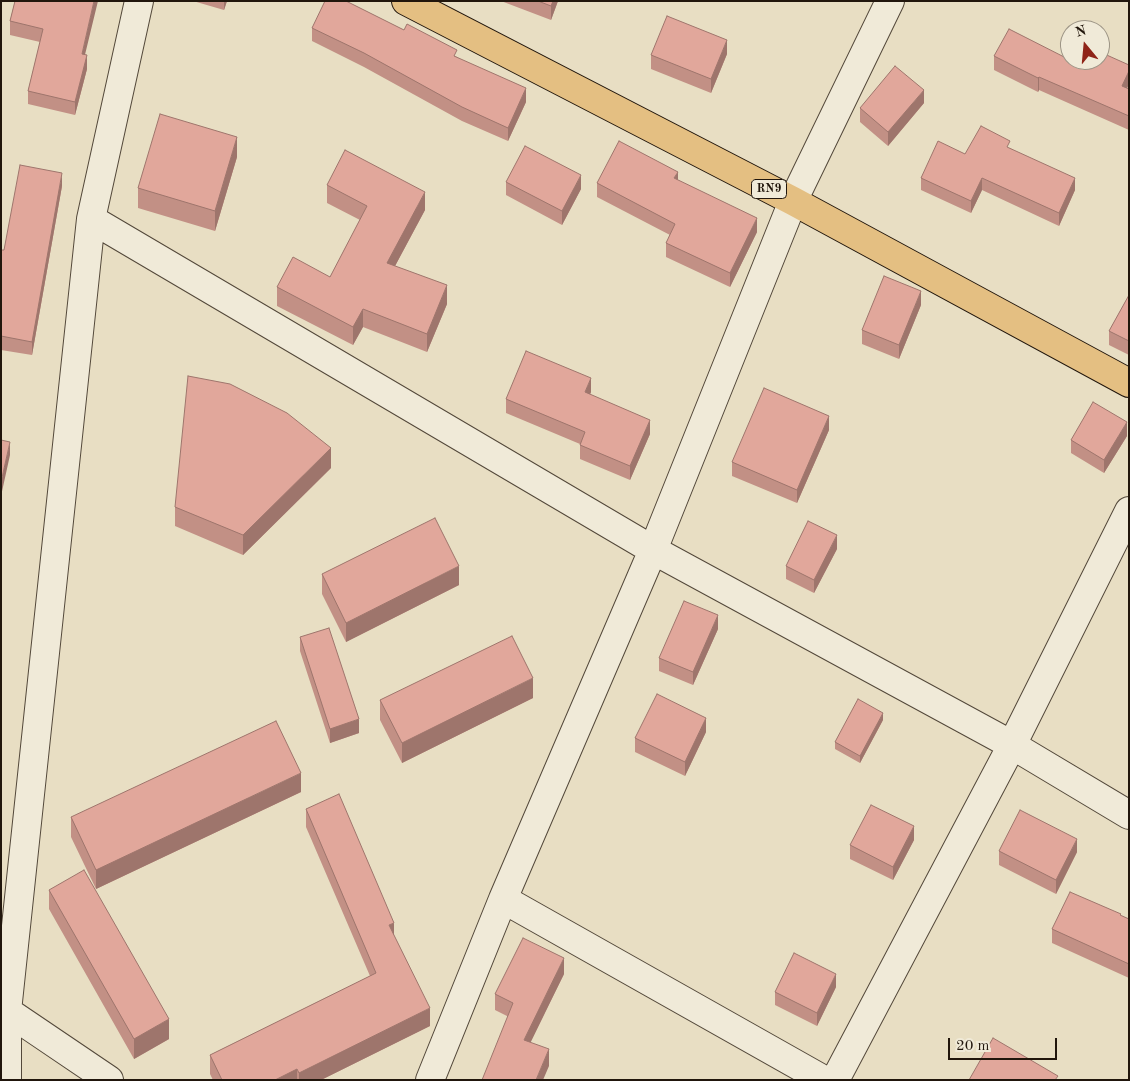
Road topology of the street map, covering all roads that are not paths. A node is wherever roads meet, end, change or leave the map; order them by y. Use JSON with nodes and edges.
{"nodes":[{"id":1,"x":139,"y":1,"type":"edge"},
{"id":2,"x":406,"y":1,"type":"edge"},
{"id":3,"x":890,"y":1,"type":"edge"},
{"id":4,"x":793,"y":201,"type":"junction"},
{"id":5,"x":91,"y":219,"type":"junction"},
{"id":6,"x":1129,"y":383,"type":"edge"},
{"id":7,"x":1129,"y":511,"type":"edge"},
{"id":8,"x":653,"y":550,"type":"junction"},
{"id":9,"x":1012,"y":745,"type":"junction"},
{"id":10,"x":1129,"y":815,"type":"edge"},
{"id":11,"x":503,"y":900,"type":"junction"},
{"id":12,"x":4,"y":1011,"type":"edge"},
{"id":13,"x":7,"y":1080,"type":"edge"},
{"id":14,"x":109,"y":1080,"type":"edge"},
{"id":15,"x":430,"y":1080,"type":"edge"},
{"id":16,"x":824,"y":1080,"type":"edge"},
{"id":17,"x":835,"y":1080,"type":"edge"}],
"edges":[{"from":1,"to":5,"type":"street"},
{"from":2,"to":4,"type":"main road","number":"RN9"},
{"from":3,"to":4,"type":"street"},
{"from":4,"to":6,"type":"main road","number":"RN9"},
{"from":4,"to":8,"type":"street"},
{"from":5,"to":8,"type":"street"},
{"from":5,"to":12,"type":"street"},
{"from":7,"to":9,"type":"street"},
{"from":8,"to":9,"type":"street"},
{"from":8,"to":11,"type":"street"},
{"from":9,"to":10,"type":"street"},
{"from":9,"to":17,"type":"street"},
{"from":11,"to":15,"type":"street"},
{"from":11,"to":16,"type":"street"},
{"from":12,"to":13,"type":"street"},
{"from":12,"to":14,"type":"street"}]}
